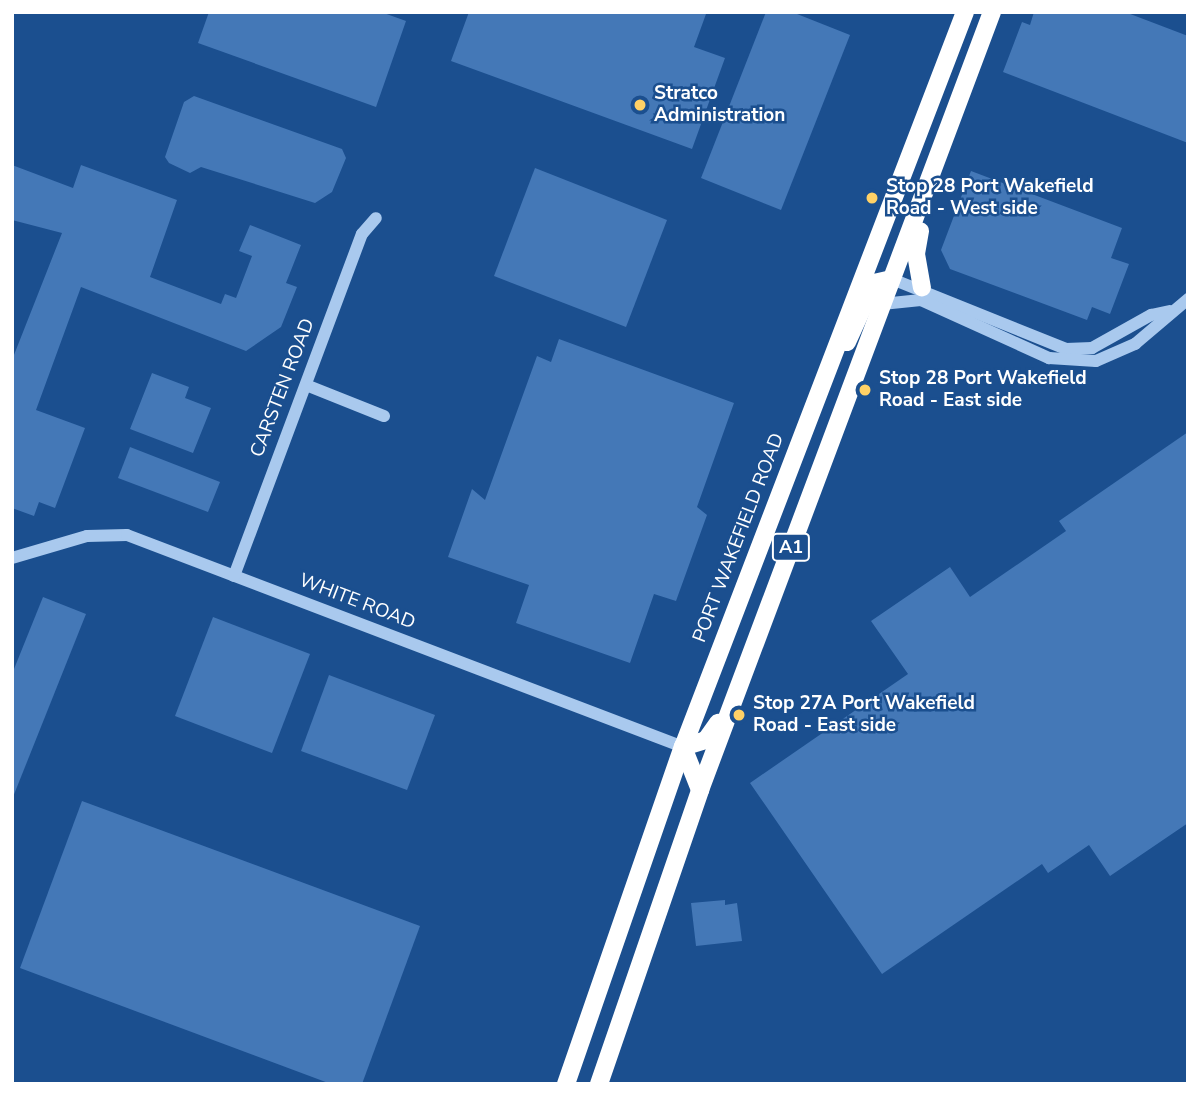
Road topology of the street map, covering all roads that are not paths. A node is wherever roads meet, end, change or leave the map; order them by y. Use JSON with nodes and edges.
{"nodes":[{"id":1,"x":955,"y":12,"type":"edge"},
{"id":2,"x":965,"y":12,"type":"edge"},
{"id":3,"x":982,"y":12,"type":"edge"},
{"id":4,"x":992,"y":12,"type":"edge"},
{"id":5,"x":956,"y":34,"type":"junction"},
{"id":6,"x":968,"y":82,"type":"junction"},
{"id":7,"x":926,"y":197,"type":"junction"},
{"id":8,"x":376,"y":218,"type":"dead end"},
{"id":9,"x":892,"y":279,"type":"junction"},
{"id":10,"x":922,"y":287,"type":"junction"},
{"id":11,"x":1188,"y":299,"type":"edge"},
{"id":12,"x":882,"y":304,"type":"junction"},
{"id":13,"x":1170,"y":310,"type":"junction"},
{"id":14,"x":829,"y":360,"type":"junction"},
{"id":15,"x":306,"y":385,"type":"junction"},
{"id":16,"x":384,"y":416,"type":"dead end"},
{"id":17,"x":12,"y":558,"type":"edge"},
{"id":18,"x":234,"y":576,"type":"junction"},
{"id":19,"x":729,"y":710,"type":"junction"},
{"id":20,"x":683,"y":747,"type":"junction"},
{"id":21,"x":700,"y":790,"type":"junction"},
{"id":22,"x":566,"y":1084,"type":"edge"},
{"id":23,"x":599,"y":1084,"type":"edge"}],
"edges":[{"from":1,"to":5,"type":"highway"},
{"from":2,"to":5,"type":"highway","name":"PORT WAKEFIELD ROAD","number":"A1"},
{"from":3,"to":6,"type":"highway"},
{"from":4,"to":6,"type":"highway","number":"A1"},
{"from":5,"to":14,"type":"highway","name":"PORT WAKEFIELD ROAD","number":"A1"},
{"from":6,"to":7,"type":"highway","number":"A1"},
{"from":7,"to":9,"type":"highway","number":"A1"},
{"from":7,"to":10,"type":"highway"},
{"from":8,"to":15,"type":"street","name":"CARSTEN ROAD"},
{"from":9,"to":10,"type":"street"},
{"from":9,"to":12,"type":"highway","number":"A1"},
{"from":9,"to":14,"type":"highway"},
{"from":10,"to":13,"type":"street"},
{"from":11,"to":13,"type":"street"},
{"from":12,"to":13,"type":"street"},
{"from":12,"to":19,"type":"highway","number":"A1"},
{"from":14,"to":20,"type":"highway","name":"PORT WAKEFIELD ROAD","number":"A1"},
{"from":15,"to":16,"type":"street"},
{"from":15,"to":18,"type":"street","name":"CARSTEN ROAD"},
{"from":17,"to":18,"type":"street","name":"WHITE ROAD"},
{"from":18,"to":20,"type":"street","name":"WHITE ROAD"},
{"from":19,"to":20,"type":"highway"},
{"from":19,"to":21,"type":"highway","number":"A1"},
{"from":20,"to":21,"type":"highway"},
{"from":20,"to":22,"type":"highway","name":"PORT WAKEFIELD ROAD","number":"A1"},
{"from":21,"to":23,"type":"highway","number":"A1"}]}
